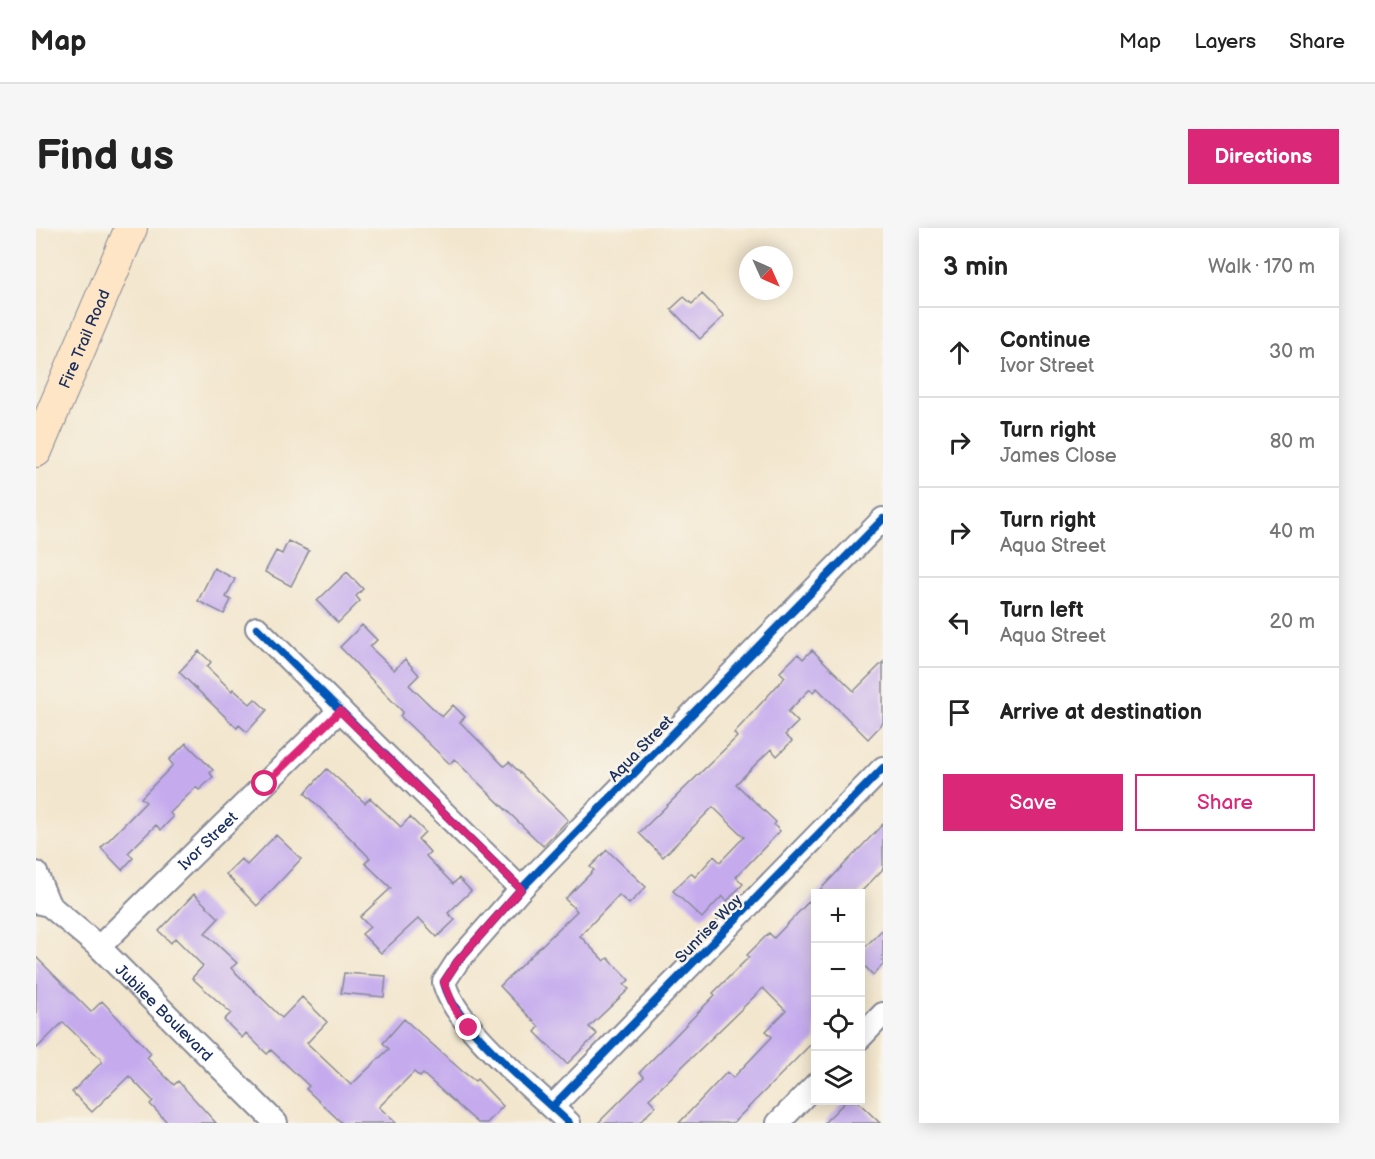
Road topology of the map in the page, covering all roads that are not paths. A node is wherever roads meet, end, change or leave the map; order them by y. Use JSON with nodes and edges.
{"nodes":[{"id":1,"x":131,"y":228,"type":"edge"},
{"id":2,"x":36,"y":452,"type":"edge"},
{"id":3,"x":883,"y":519,"type":"edge"},
{"id":4,"x":257,"y":628,"type":"dead end"},
{"id":5,"x":340,"y":711,"type":"junction"},
{"id":6,"x":883,"y":768,"type":"edge"},
{"id":7,"x":36,"y":873,"type":"edge"},
{"id":8,"x":521,"y":889,"type":"junction"},
{"id":9,"x":42,"y":904,"type":"edge"},
{"id":10,"x":99,"y":947,"type":"junction"},
{"id":11,"x":883,"y":1014,"type":"edge"},
{"id":12,"x":865,"y":1034,"type":"edge"},
{"id":13,"x":811,"y":1089,"type":"edge"},
{"id":14,"x":552,"y":1107,"type":"junction"},
{"id":15,"x":276,"y":1123,"type":"edge"},
{"id":16,"x":569,"y":1123,"type":"edge"},
{"id":17,"x":778,"y":1123,"type":"edge"}],
"edges":[{"from":1,"to":2,"type":"main road","name":"Fire Trail Road"},
{"from":3,"to":8,"type":"street","name":"Aqua Street"},
{"from":4,"to":5,"type":"street"},
{"from":5,"to":8,"type":"street"},
{"from":5,"to":10,"type":"street","name":"Ivor Street"},
{"from":6,"to":14,"type":"street","name":"Sunrise Way"},
{"from":7,"to":9,"type":"street","name":"Jubilee Boulevard"},
{"from":8,"to":14,"type":"street","name":"Aqua Street"},
{"from":9,"to":10,"type":"street","name":"Jubilee Boulevard"},
{"from":10,"to":15,"type":"street","name":"Jubilee Boulevard"},
{"from":11,"to":12,"type":"street"},
{"from":13,"to":17,"type":"street"},
{"from":14,"to":16,"type":"street"}]}
